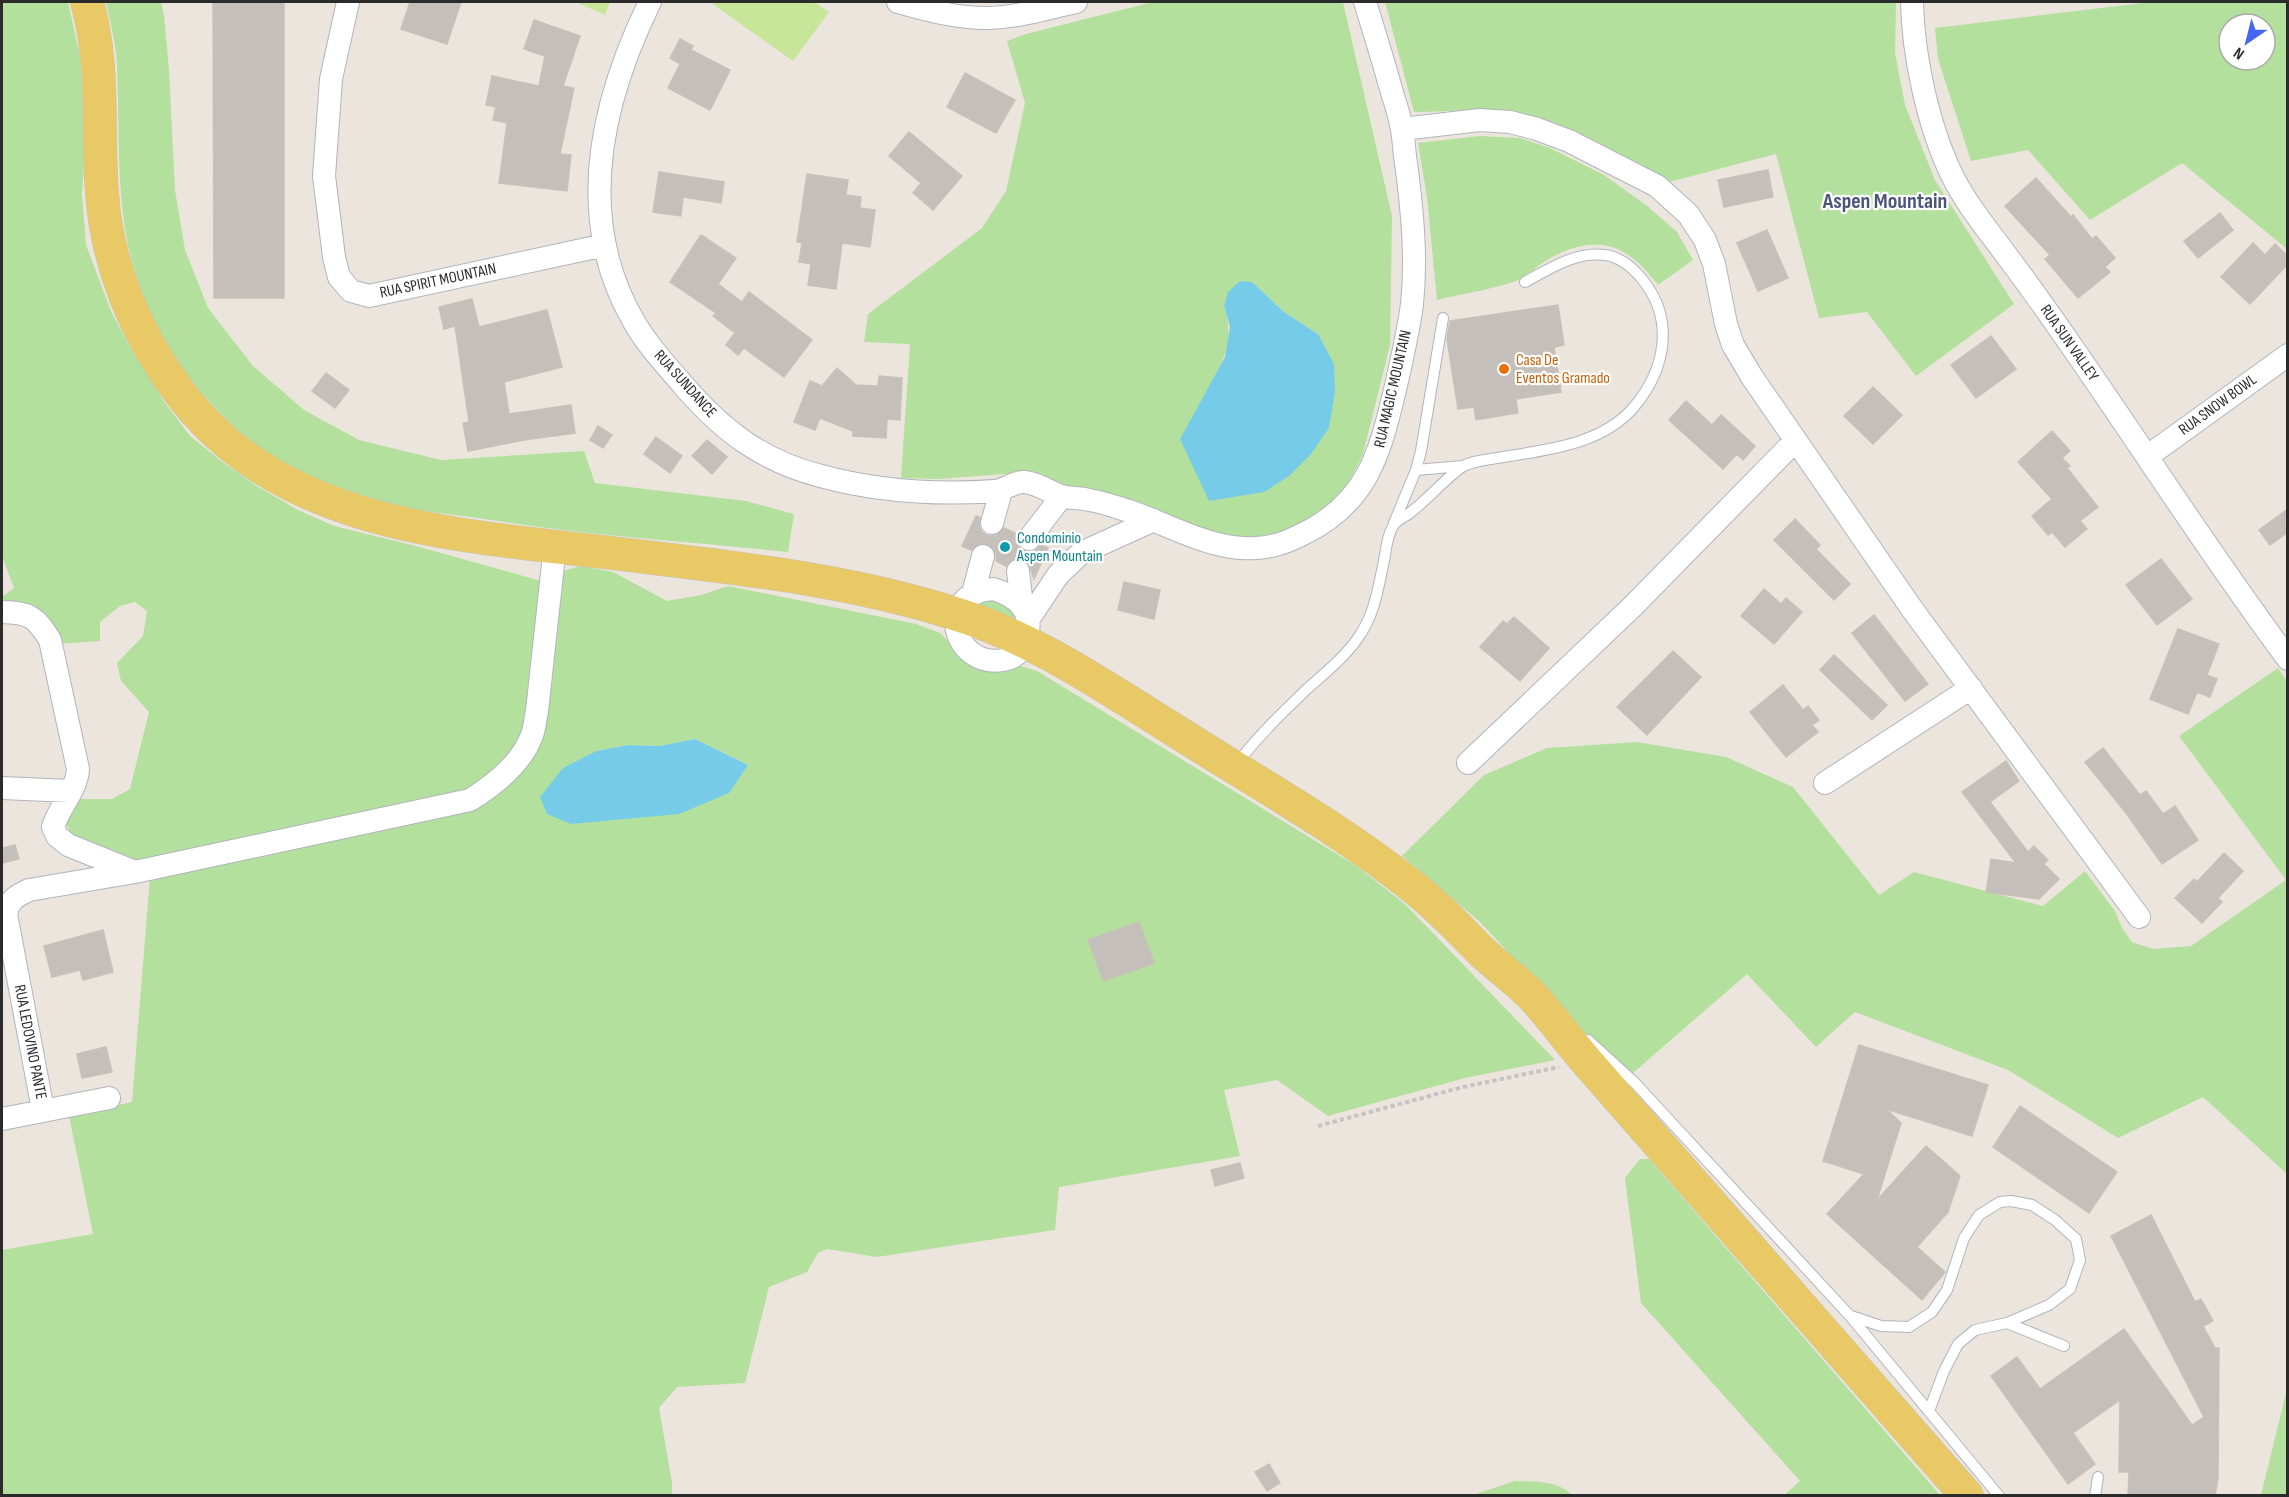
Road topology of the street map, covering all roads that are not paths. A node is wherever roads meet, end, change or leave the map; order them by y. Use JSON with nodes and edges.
{"nodes":[{"id":1,"x":87,"y":2,"type":"edge"},
{"id":2,"x":348,"y":2,"type":"edge"},
{"id":3,"x":650,"y":2,"type":"edge"},
{"id":4,"x":898,"y":2,"type":"edge"},
{"id":5,"x":1076,"y":2,"type":"edge"},
{"id":6,"x":1365,"y":2,"type":"edge"},
{"id":7,"x":1912,"y":2,"type":"edge"},
{"id":8,"x":1402,"y":129,"type":"junction"},
{"id":9,"x":605,"y":244,"type":"junction"},
{"id":10,"x":1525,"y":282,"type":"dead end"},
{"id":11,"x":1443,"y":318,"type":"dead end"},
{"id":12,"x":2288,"y":355,"type":"edge"},
{"id":13,"x":1795,"y":441,"type":"junction"},
{"id":14,"x":2148,"y":456,"type":"junction"},
{"id":15,"x":1463,"y":465,"type":"junction"},
{"id":16,"x":1416,"y":470,"type":"junction"},
{"id":17,"x":1001,"y":491,"type":"junction"},
{"id":18,"x":1062,"y":496,"type":"junction"},
{"id":19,"x":1154,"y":520,"type":"junction"},
{"id":20,"x":992,"y":523,"type":"tunnel mouth"},
{"id":21,"x":1394,"y":524,"type":"junction"},
{"id":22,"x":1029,"y":539,"type":"tunnel mouth"},
{"id":23,"x":555,"y":546,"type":"junction"},
{"id":24,"x":983,"y":556,"type":"tunnel mouth"},
{"id":25,"x":1018,"y":571,"type":"tunnel mouth"},
{"id":26,"x":964,"y":603,"type":"junction"},
{"id":27,"x":2,"y":612,"type":"edge"},
{"id":28,"x":1025,"y":622,"type":"junction"},
{"id":29,"x":2288,"y":659,"type":"edge"},
{"id":30,"x":1971,"y":688,"type":"junction"},
{"id":31,"x":1468,"y":763,"type":"dead end"},
{"id":32,"x":1233,"y":768,"type":"junction"},
{"id":33,"x":1825,"y":783,"type":"dead end"},
{"id":34,"x":2,"y":788,"type":"edge"},
{"id":35,"x":71,"y":791,"type":"junction"},
{"id":36,"x":135,"y":872,"type":"junction"},
{"id":37,"x":2139,"y":916,"type":"dead end"},
{"id":38,"x":1533,"y":996,"type":"junction"},
{"id":39,"x":109,"y":1098,"type":"dead end"},
{"id":40,"x":43,"y":1110,"type":"junction"},
{"id":41,"x":2,"y":1119,"type":"edge"},
{"id":42,"x":1850,"y":1316,"type":"junction"},
{"id":43,"x":2007,"y":1323,"type":"junction"},
{"id":44,"x":2064,"y":1346,"type":"dead end"},
{"id":45,"x":1929,"y":1411,"type":"junction"},
{"id":46,"x":2098,"y":1477,"type":"dead end"},
{"id":47,"x":1967,"y":1496,"type":"edge"},
{"id":48,"x":2000,"y":1496,"type":"edge"},
{"id":49,"x":2095,"y":1496,"type":"edge"}],
"edges":[{"from":1,"to":23,"type":"main road"},
{"from":2,"to":9,"type":"street","name":"RUA SPIRIT MOUNTAIN"},
{"from":3,"to":9,"type":"street","name":"RUA SUNDANCE"},
{"from":4,"to":5,"type":"street"},
{"from":6,"to":8,"type":"street","name":"RUA MAGIC MOUNTAIN"},
{"from":7,"to":14,"type":"street","name":"RUA SUN VALLEY"},
{"from":8,"to":13,"type":"street"},
{"from":8,"to":19,"type":"street","name":"RUA MAGIC MOUNTAIN"},
{"from":9,"to":17,"type":"street","name":"RUA SUNDANCE"},
{"from":10,"to":15,"type":"lane"},
{"from":11,"to":16,"type":"lane"},
{"from":12,"to":14,"type":"street","name":"RUA SNOW BOWL"},
{"from":13,"to":30,"type":"street"},
{"from":13,"to":31,"type":"street"},
{"from":14,"to":29,"type":"street","name":"RUA SUN VALLEY"},
{"from":15,"to":16,"type":"lane"},
{"from":15,"to":21,"type":"lane"},
{"from":16,"to":21,"type":"lane"},
{"from":17,"to":18,"type":"street","name":"RUA SUNDANCE"},
{"from":17,"to":20,"type":"street"},
{"from":18,"to":19,"type":"street","name":"RUA MAGIC MOUNTAIN"},
{"from":18,"to":22,"type":"street"},
{"from":19,"to":28,"type":"street"},
{"from":21,"to":32,"type":"lane"},
{"from":23,"to":26,"type":"main road"},
{"from":23,"to":36,"type":"street"},
{"from":24,"to":26,"type":"street"},
{"from":25,"to":28,"type":"street"},
{"from":26,"to":28,"type":"main road"},
{"from":27,"to":35,"type":"street"},
{"from":28,"to":32,"type":"main road"},
{"from":30,"to":33,"type":"street"},
{"from":30,"to":37,"type":"street"},
{"from":32,"to":38,"type":"main road"},
{"from":34,"to":35,"type":"street"},
{"from":35,"to":36,"type":"street"},
{"from":36,"to":40,"type":"street","name":"RUA LEDOVINO PANTE"},
{"from":38,"to":42,"type":"lane"},
{"from":38,"to":47,"type":"main road"},
{"from":39,"to":40,"type":"street"},
{"from":40,"to":41,"type":"street"},
{"from":42,"to":43,"type":"lane"},
{"from":42,"to":45,"type":"lane"},
{"from":43,"to":44,"type":"lane"},
{"from":43,"to":45,"type":"lane"},
{"from":45,"to":48,"type":"lane"},
{"from":46,"to":49,"type":"lane"}]}
